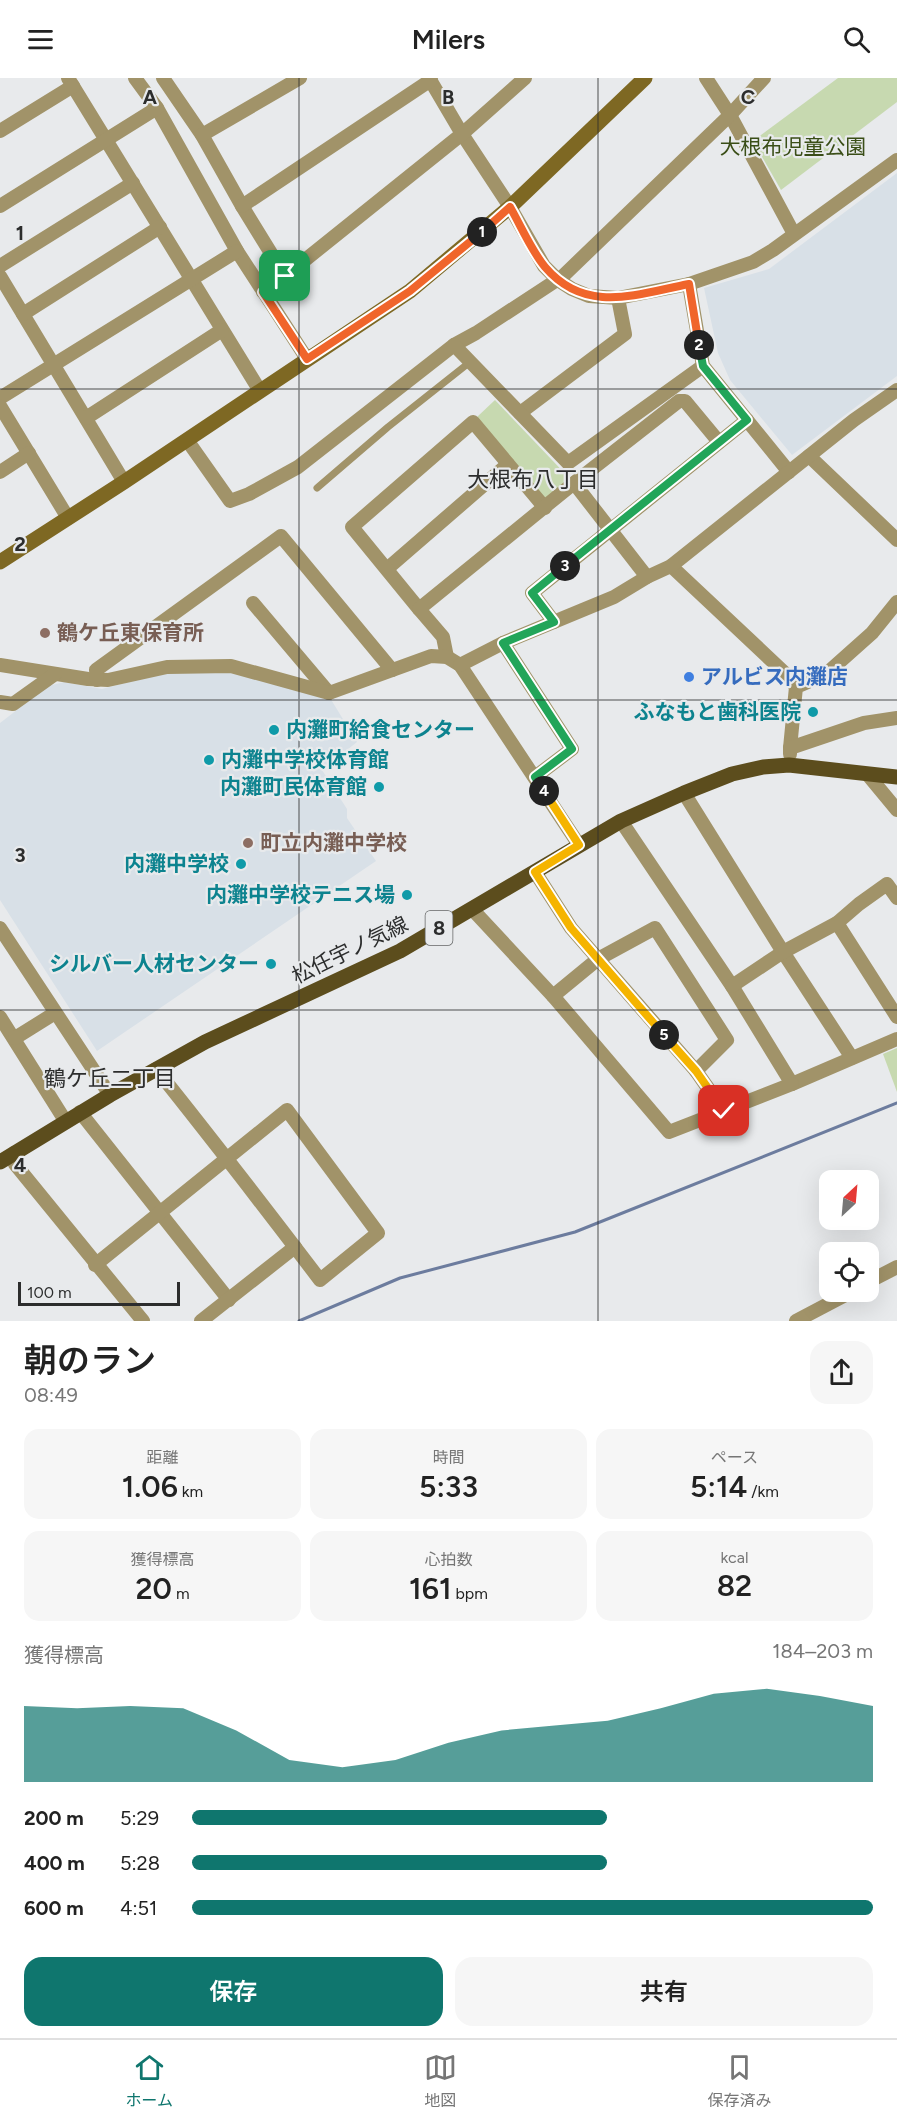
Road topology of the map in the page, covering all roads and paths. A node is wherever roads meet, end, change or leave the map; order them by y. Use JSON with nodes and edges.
{"nodes":[{"id":1,"x":157,"y":78,"type":"edge"},
{"id":2,"x":163,"y":78,"type":"edge"},
{"id":3,"x":300,"y":78,"type":"edge"},
{"id":4,"x":525,"y":78,"type":"edge"},
{"id":5,"x":706,"y":78,"type":"edge"},
{"id":6,"x":764,"y":78,"type":"edge"},
{"id":7,"x":430,"y":79,"type":"edge"},
{"id":8,"x":637,"y":81,"type":"edge"},
{"id":9,"x":70,"y":82,"type":"edge"},
{"id":10,"x":138,"y":83,"type":"edge"},
{"id":11,"x":157,"y":108,"type":"junction"},
{"id":12,"x":730,"y":115,"type":"junction"},
{"id":13,"x":0,"y":131,"type":"edge"},
{"id":14,"x":462,"y":134,"type":"junction"},
{"id":15,"x":202,"y":135,"type":"junction"},
{"id":16,"x":106,"y":140,"type":"junction"},
{"id":17,"x":897,"y":160,"type":"edge"},
{"id":18,"x":133,"y":183,"type":"junction"},
{"id":19,"x":0,"y":206,"type":"edge"},
{"id":20,"x":242,"y":206,"type":"junction"},
{"id":21,"x":510,"y":207,"type":"junction"},
{"id":22,"x":160,"y":227,"type":"junction"},
{"id":23,"x":794,"y":234,"type":"junction"},
{"id":24,"x":237,"y":251,"type":"junction"},
{"id":25,"x":0,"y":266,"type":"edge"},
{"id":26,"x":0,"y":276,"type":"edge"},
{"id":27,"x":285,"y":276,"type":"junction"},
{"id":28,"x":192,"y":280,"type":"junction"},
{"id":29,"x":558,"y":280,"type":"junction"},
{"id":30,"x":689,"y":284,"type":"junction"},
{"id":31,"x":263,"y":292,"type":"junction"},
{"id":32,"x":618,"y":298,"type":"junction"},
{"id":33,"x":22,"y":314,"type":"junction"},
{"id":34,"x":222,"y":330,"type":"junction"},
{"id":35,"x":454,"y":345,"type":"junction"},
{"id":36,"x":307,"y":359,"type":"junction"},
{"id":37,"x":470,"y":362,"type":"junction"},
{"id":38,"x":53,"y":364,"type":"junction"},
{"id":39,"x":703,"y":366,"type":"junction"},
{"id":40,"x":897,"y":390,"type":"edge"},
{"id":41,"x":260,"y":391,"type":"junction"},
{"id":42,"x":0,"y":399,"type":"edge"},
{"id":43,"x":0,"y":406,"type":"edge"},
{"id":44,"x":520,"y":413,"type":"junction"},
{"id":45,"x":86,"y":418,"type":"junction"},
{"id":46,"x":747,"y":420,"type":"junction"},
{"id":47,"x":187,"y":440,"type":"junction"},
{"id":48,"x":719,"y":442,"type":"junction"},
{"id":49,"x":29,"y":453,"type":"junction"},
{"id":50,"x":809,"y":456,"type":"junction"},
{"id":51,"x":508,"y":465,"type":"junction"},
{"id":52,"x":0,"y":472,"type":"edge"},
{"id":53,"x":789,"y":472,"type":"junction"},
{"id":54,"x":124,"y":482,"type":"junction"},
{"id":55,"x":574,"y":483,"type":"junction"},
{"id":56,"x":317,"y":488,"type":"dead end"},
{"id":57,"x":545,"y":508,"type":"junction"},
{"id":58,"x":68,"y":518,"type":"junction"},
{"id":59,"x":609,"y":530,"type":"junction"},
{"id":60,"x":897,"y":540,"type":"edge"},
{"id":61,"x":0,"y":562,"type":"edge"},
{"id":62,"x":672,"y":566,"type":"junction"},
{"id":63,"x":388,"y":568,"type":"junction"},
{"id":64,"x":647,"y":577,"type":"junction"},
{"id":65,"x":897,"y":602,"type":"edge"},
{"id":66,"x":253,"y":603,"type":"dead end"},
{"id":67,"x":419,"y":609,"type":"junction"},
{"id":68,"x":554,"y":622,"type":"junction"},
{"id":69,"x":503,"y":643,"type":"junction"},
{"id":70,"x":447,"y":657,"type":"junction"},
{"id":71,"x":0,"y":665,"type":"edge"},
{"id":72,"x":460,"y":665,"type":"junction"},
{"id":73,"x":392,"y":670,"type":"junction"},
{"id":74,"x":55,"y":674,"type":"junction"},
{"id":75,"x":97,"y":680,"type":"junction"},
{"id":76,"x":796,"y":687,"type":"junction"},
{"id":77,"x":329,"y":693,"type":"junction"},
{"id":78,"x":6,"y":703,"type":"edge"},
{"id":79,"x":0,"y":714,"type":"edge"},
{"id":80,"x":897,"y":718,"type":"edge"},
{"id":81,"x":790,"y":748,"type":"junction"},
{"id":82,"x":789,"y":765,"type":"junction"},
{"id":83,"x":868,"y":775,"type":"junction"},
{"id":84,"x":535,"y":777,"type":"junction"},
{"id":85,"x":897,"y":777,"type":"edge"},
{"id":86,"x":684,"y":793,"type":"junction"},
{"id":87,"x":897,"y":810,"type":"edge"},
{"id":88,"x":621,"y":821,"type":"junction"},
{"id":89,"x":579,"y":845,"type":"junction"},
{"id":90,"x":535,"y":872,"type":"junction"},
{"id":91,"x":892,"y":880,"type":"edge"},
{"id":92,"x":897,"y":898,"type":"edge"},
{"id":93,"x":472,"y":909,"type":"junction"},
{"id":94,"x":837,"y":924,"type":"junction"},
{"id":95,"x":0,"y":928,"type":"edge"},
{"id":96,"x":783,"y":952,"type":"junction"},
{"id":97,"x":598,"y":959,"type":"junction"},
{"id":98,"x":732,"y":986,"type":"junction"},
{"id":99,"x":553,"y":996,"type":"junction"},
{"id":100,"x":55,"y":1013,"type":"junction"},
{"id":101,"x":0,"y":1017,"type":"edge"},
{"id":102,"x":897,"y":1017,"type":"edge"},
{"id":103,"x":15,"y":1038,"type":"junction"},
{"id":104,"x":897,"y":1039,"type":"edge"},
{"id":105,"x":852,"y":1058,"type":"junction"},
{"id":106,"x":156,"y":1069,"type":"junction"},
{"id":107,"x":696,"y":1071,"type":"junction"},
{"id":108,"x":792,"y":1084,"type":"junction"},
{"id":109,"x":110,"y":1095,"type":"junction"},
{"id":110,"x":724,"y":1111,"type":"junction"},
{"id":111,"x":81,"y":1112,"type":"junction"},
{"id":112,"x":66,"y":1122,"type":"junction"},
{"id":113,"x":14,"y":1153,"type":"junction"},
{"id":114,"x":226,"y":1157,"type":"junction"},
{"id":115,"x":0,"y":1162,"type":"edge"},
{"id":116,"x":159,"y":1213,"type":"junction"},
{"id":117,"x":295,"y":1247,"type":"junction"},
{"id":118,"x":95,"y":1265,"type":"junction"},
{"id":119,"x":897,"y":1267,"type":"edge"},
{"id":120,"x":879,"y":1276,"type":"edge"},
{"id":121,"x":229,"y":1300,"type":"junction"},
{"id":122,"x":832,"y":1302,"type":"edge"},
{"id":123,"x":142,"y":1321,"type":"edge"},
{"id":124,"x":201,"y":1321,"type":"edge"},
{"id":125,"x":796,"y":1321,"type":"edge"}],
"edges":[{"from":1,"to":10,"type":"street"},
{"from":2,"to":15,"type":"street"},
{"from":3,"to":15,"type":"street"},
{"from":4,"to":14,"type":"street"},
{"from":5,"to":12,"type":"street"},
{"from":6,"to":12,"type":"street"},
{"from":7,"to":14,"type":"street"},
{"from":7,"to":20,"type":"street"},
{"from":8,"to":21,"type":"street"},
{"from":9,"to":13,"type":"street"},
{"from":9,"to":16,"type":"street"},
{"from":10,"to":11,"type":"street"},
{"from":11,"to":16,"type":"street"},
{"from":11,"to":24,"type":"street"},
{"from":12,"to":23,"type":"street"},
{"from":12,"to":29,"type":"street"},
{"from":14,"to":21,"type":"street"},
{"from":14,"to":27,"type":"street"},
{"from":15,"to":20,"type":"street"},
{"from":16,"to":18,"type":"street"},
{"from":16,"to":19,"type":"street"},
{"from":17,"to":23,"type":"street"},
{"from":18,"to":22,"type":"street"},
{"from":18,"to":25,"type":"street"},
{"from":20,"to":27,"type":"street"},
{"from":21,"to":29,"type":"street"},
{"from":21,"to":36,"type":"street"},
{"from":22,"to":28,"type":"street"},
{"from":22,"to":33,"type":"street"},
{"from":23,"to":30,"type":"street"},
{"from":24,"to":28,"type":"street"},
{"from":24,"to":31,"type":"street"},
{"from":26,"to":33,"type":"street"},
{"from":27,"to":31,"type":"street"},
{"from":28,"to":34,"type":"street"},
{"from":28,"to":38,"type":"street"},
{"from":29,"to":32,"type":"street"},
{"from":29,"to":35,"type":"street"},
{"from":30,"to":32,"type":"street"},
{"from":30,"to":39,"type":"street"},
{"from":31,"to":36,"type":"street"},
{"from":32,"to":44,"type":"street"},
{"from":33,"to":38,"type":"street"},
{"from":34,"to":41,"type":"street"},
{"from":34,"to":45,"type":"street"},
{"from":35,"to":37,"type":"street"},
{"from":35,"to":47,"type":"street"},
{"from":36,"to":41,"type":"street"},
{"from":37,"to":44,"type":"street"},
{"from":37,"to":56,"type":"lane"},
{"from":38,"to":42,"type":"street"},
{"from":38,"to":45,"type":"street"},
{"from":39,"to":44,"type":"street"},
{"from":39,"to":46,"type":"street"},
{"from":40,"to":50,"type":"street"},
{"from":41,"to":47,"type":"street"},
{"from":43,"to":49,"type":"street"},
{"from":45,"to":54,"type":"street"},
{"from":46,"to":48,"type":"street"},
{"from":46,"to":53,"type":"street"},
{"from":47,"to":54,"type":"street"},
{"from":48,"to":55,"type":"street"},
{"from":48,"to":59,"type":"street"},
{"from":49,"to":52,"type":"street"},
{"from":49,"to":58,"type":"street"},
{"from":50,"to":53,"type":"street"},
{"from":50,"to":60,"type":"street"},
{"from":51,"to":57,"type":"street"},
{"from":51,"to":63,"type":"street"},
{"from":51,"to":63,"type":"street"},
{"from":53,"to":62,"type":"street"},
{"from":54,"to":58,"type":"street"},
{"from":55,"to":57,"type":"street"},
{"from":55,"to":59,"type":"street"},
{"from":57,"to":67,"type":"street"},
{"from":58,"to":61,"type":"street"},
{"from":59,"to":64,"type":"street"},
{"from":59,"to":68,"type":"street"},
{"from":62,"to":64,"type":"street"},
{"from":62,"to":76,"type":"street"},
{"from":63,"to":67,"type":"street"},
{"from":64,"to":68,"type":"street"},
{"from":65,"to":76,"type":"street"},
{"from":66,"to":77,"type":"street"},
{"from":67,"to":70,"type":"street"},
{"from":68,"to":69,"type":"street"},
{"from":69,"to":72,"type":"street"},
{"from":69,"to":84,"type":"street"},
{"from":70,"to":72,"type":"street"},
{"from":70,"to":73,"type":"street"},
{"from":71,"to":74,"type":"street"},
{"from":72,"to":84,"type":"street"},
{"from":73,"to":75,"type":"street"},
{"from":73,"to":77,"type":"street"},
{"from":74,"to":75,"type":"street"},
{"from":74,"to":78,"type":"street"},
{"from":75,"to":77,"type":"street"},
{"from":76,"to":81,"type":"street"},
{"from":78,"to":79,"type":"street"},
{"from":80,"to":81,"type":"street"},
{"from":81,"to":82,"type":"street"},
{"from":82,"to":83,"type":"main road","name":"松任宇ノ気線","number":"8"},
{"from":82,"to":86,"type":"main road","name":"松任宇ノ気線","number":"8"},
{"from":83,"to":85,"type":"main road","name":"松任宇ノ気線","number":"8"},
{"from":83,"to":87,"type":"street"},
{"from":84,"to":89,"type":"street"},
{"from":86,"to":88,"type":"main road","name":"松任宇ノ気線","number":"8"},
{"from":86,"to":96,"type":"street"},
{"from":88,"to":89,"type":"main road","name":"松任宇ノ気線","number":"8"},
{"from":88,"to":98,"type":"street"},
{"from":89,"to":90,"type":"main road","name":"松任宇ノ気線","number":"8"},
{"from":90,"to":93,"type":"main road","name":"松任宇ノ気線","number":"8"},
{"from":90,"to":97,"type":"street"},
{"from":91,"to":92,"type":"street"},
{"from":91,"to":94,"type":"street"},
{"from":93,"to":99,"type":"street"},
{"from":93,"to":106,"type":"main road","name":"松任宇ノ気線","number":"8"},
{"from":94,"to":96,"type":"street"},
{"from":94,"to":102,"type":"street"},
{"from":95,"to":100,"type":"street"},
{"from":96,"to":98,"type":"street"},
{"from":96,"to":105,"type":"street"},
{"from":97,"to":99,"type":"street"},
{"from":97,"to":107,"type":"street"},
{"from":97,"to":107,"type":"street"},
{"from":98,"to":108,"type":"street"},
{"from":99,"to":110,"type":"street"},
{"from":100,"to":103,"type":"street"},
{"from":100,"to":109,"type":"street"},
{"from":101,"to":103,"type":"street"},
{"from":103,"to":112,"type":"street"},
{"from":104,"to":105,"type":"street"},
{"from":105,"to":108,"type":"street"},
{"from":106,"to":109,"type":"main road","name":"松任宇ノ気線","number":"8"},
{"from":106,"to":114,"type":"street"},
{"from":107,"to":110,"type":"street"},
{"from":108,"to":110,"type":"street"},
{"from":109,"to":111,"type":"main road","name":"松任宇ノ気線","number":"8"},
{"from":111,"to":112,"type":"main road","name":"松任宇ノ気線","number":"8"},
{"from":111,"to":116,"type":"street"},
{"from":112,"to":113,"type":"main road","name":"松任宇ノ気線","number":"8"},
{"from":113,"to":115,"type":"main road","name":"松任宇ノ気線","number":"8"},
{"from":113,"to":118,"type":"street"},
{"from":114,"to":116,"type":"street"},
{"from":114,"to":117,"type":"street"},
{"from":114,"to":117,"type":"street"},
{"from":116,"to":118,"type":"street"},
{"from":116,"to":121,"type":"street"},
{"from":117,"to":121,"type":"street"},
{"from":118,"to":123,"type":"street"},
{"from":119,"to":120,"type":"street"},
{"from":121,"to":124,"type":"street"},
{"from":122,"to":125,"type":"street"}]}
